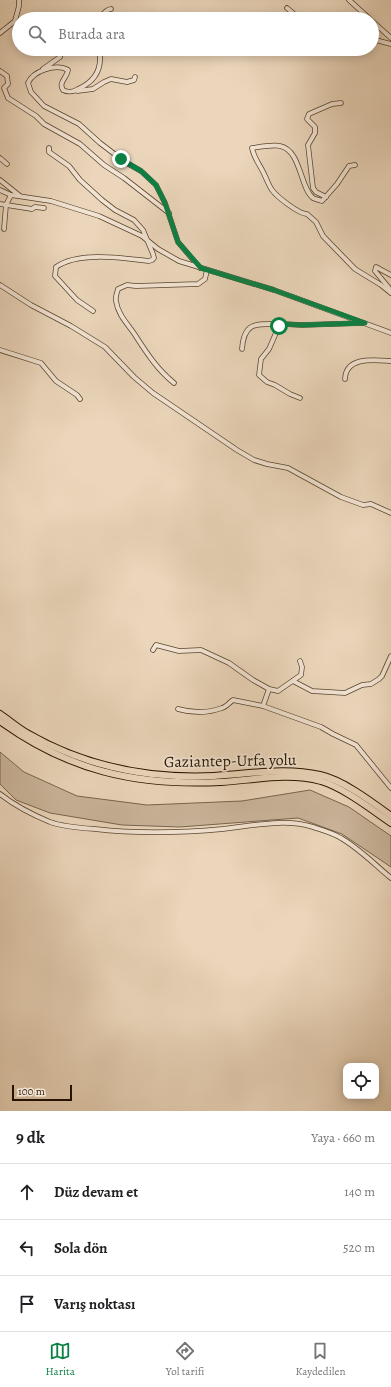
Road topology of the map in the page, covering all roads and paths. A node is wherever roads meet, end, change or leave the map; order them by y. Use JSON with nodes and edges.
{"nodes":[{"id":1,"x":18,"y":0,"type":"edge"},
{"id":2,"x":349,"y":0,"type":"edge"},
{"id":3,"x":286,"y":8,"type":"dead end"},
{"id":4,"x":112,"y":9,"type":"dead end"},
{"id":5,"x":18,"y":12,"type":"edge"},
{"id":6,"x":105,"y":12,"type":"edge"},
{"id":7,"x":291,"y":12,"type":"edge"},
{"id":8,"x":362,"y":12,"type":"edge"},
{"id":9,"x":12,"y":26,"type":"edge"},
{"id":10,"x":379,"y":27,"type":"edge"},
{"id":11,"x":0,"y":33,"type":"edge"},
{"id":12,"x":391,"y":38,"type":"edge"},
{"id":13,"x":379,"y":41,"type":"edge"},
{"id":14,"x":391,"y":44,"type":"edge"},
{"id":15,"x":60,"y":56,"type":"edge"},
{"id":16,"x":99,"y":56,"type":"edge"},
{"id":17,"x":42,"y":70,"type":"junction"},
{"id":18,"x":0,"y":71,"type":"edge"},
{"id":19,"x":136,"y":77,"type":"dead end"},
{"id":20,"x":72,"y":92,"type":"junction"},
{"id":21,"x":341,"y":103,"type":"dead end"},
{"id":22,"x":49,"y":148,"type":"dead end"},
{"id":23,"x":0,"y":158,"type":"edge"},
{"id":24,"x":7,"y":164,"type":"dead end"},
{"id":25,"x":355,"y":165,"type":"dead end"},
{"id":26,"x":0,"y":180,"type":"edge"},
{"id":27,"x":0,"y":190,"type":"edge"},
{"id":28,"x":11,"y":195,"type":"junction"},
{"id":29,"x":21,"y":197,"type":"junction"},
{"id":30,"x":326,"y":197,"type":"junction"},
{"id":31,"x":0,"y":204,"type":"edge"},
{"id":32,"x":6,"y":206,"type":"junction"},
{"id":33,"x":44,"y":208,"type":"dead end"},
{"id":34,"x":169,"y":213,"type":"junction"},
{"id":35,"x":4,"y":228,"type":"dead end"},
{"id":36,"x":146,"y":240,"type":"junction"},
{"id":37,"x":201,"y":268,"type":"junction"},
{"id":38,"x":207,"y":270,"type":"junction"},
{"id":39,"x":391,"y":275,"type":"edge"},
{"id":40,"x":0,"y":284,"type":"edge"},
{"id":41,"x":391,"y":293,"type":"edge"},
{"id":42,"x":93,"y":311,"type":"dead end"},
{"id":43,"x":365,"y":323,"type":"junction"},
{"id":44,"x":280,"y":324,"type":"junction"},
{"id":45,"x":391,"y":333,"type":"edge"},
{"id":46,"x":242,"y":349,"type":"dead end"},
{"id":47,"x":0,"y":350,"type":"edge"},
{"id":48,"x":391,"y":361,"type":"edge"},
{"id":49,"x":345,"y":379,"type":"dead end"},
{"id":50,"x":174,"y":383,"type":"dead end"},
{"id":51,"x":300,"y":398,"type":"dead end"},
{"id":52,"x":80,"y":399,"type":"dead end"},
{"id":53,"x":391,"y":513,"type":"edge"},
{"id":54,"x":153,"y":650,"type":"dead end"},
{"id":55,"x":391,"y":656,"type":"edge"},
{"id":56,"x":300,"y":661,"type":"dead end"},
{"id":57,"x":293,"y":681,"type":"junction"},
{"id":58,"x":270,"y":689,"type":"junction"},
{"id":59,"x":264,"y":706,"type":"junction"},
{"id":60,"x":178,"y":709,"type":"dead end"},
{"id":61,"x":0,"y":714,"type":"edge"},
{"id":62,"x":0,"y":721,"type":"edge"},
{"id":63,"x":391,"y":788,"type":"edge"},
{"id":64,"x":0,"y":794,"type":"edge"},
{"id":65,"x":391,"y":816,"type":"edge"},
{"id":66,"x":391,"y":823,"type":"edge"},
{"id":67,"x":391,"y":878,"type":"edge"}],
"edges":[{"from":1,"to":5,"type":"street"},
{"from":2,"to":8,"type":"street"},
{"from":3,"to":7,"type":"street"},
{"from":4,"to":6,"type":"street"},
{"from":9,"to":11,"type":"street"},
{"from":10,"to":12,"type":"street"},
{"from":13,"to":14,"type":"street"},
{"from":15,"to":17,"type":"street"},
{"from":16,"to":20,"type":"street"},
{"from":17,"to":20,"type":"street"},
{"from":17,"to":34,"type":"street"},
{"from":18,"to":34,"type":"street"},
{"from":19,"to":20,"type":"street"},
{"from":21,"to":30,"type":"street"},
{"from":22,"to":36,"type":"street"},
{"from":23,"to":24,"type":"street"},
{"from":25,"to":30,"type":"street"},
{"from":26,"to":29,"type":"street"},
{"from":27,"to":28,"type":"street"},
{"from":28,"to":29,"type":"street"},
{"from":28,"to":32,"type":"street"},
{"from":29,"to":36,"type":"street"},
{"from":30,"to":41,"type":"street"},
{"from":31,"to":32,"type":"street"},
{"from":32,"to":33,"type":"street"},
{"from":32,"to":35,"type":"street"},
{"from":34,"to":37,"type":"street"},
{"from":36,"to":37,"type":"street"},
{"from":36,"to":42,"type":"street"},
{"from":37,"to":38,"type":"street"},
{"from":38,"to":43,"type":"street"},
{"from":38,"to":50,"type":"street"},
{"from":39,"to":41,"type":"street"},
{"from":40,"to":53,"type":"street"},
{"from":43,"to":44,"type":"street"},
{"from":43,"to":45,"type":"street"},
{"from":44,"to":46,"type":"street"},
{"from":44,"to":51,"type":"street"},
{"from":47,"to":52,"type":"street"},
{"from":48,"to":49,"type":"street"},
{"from":54,"to":58,"type":"street"},
{"from":55,"to":57,"type":"street"},
{"from":56,"to":57,"type":"street"},
{"from":57,"to":58,"type":"street"},
{"from":58,"to":59,"type":"street"},
{"from":59,"to":60,"type":"street"},
{"from":59,"to":63,"type":"street"},
{"from":61,"to":65,"type":"highway","name":"Gaziantep-Urfa yolu"},
{"from":62,"to":66,"type":"highway","name":"Gaziantep-Urfa yolu"},
{"from":64,"to":67,"type":"street"}]}
